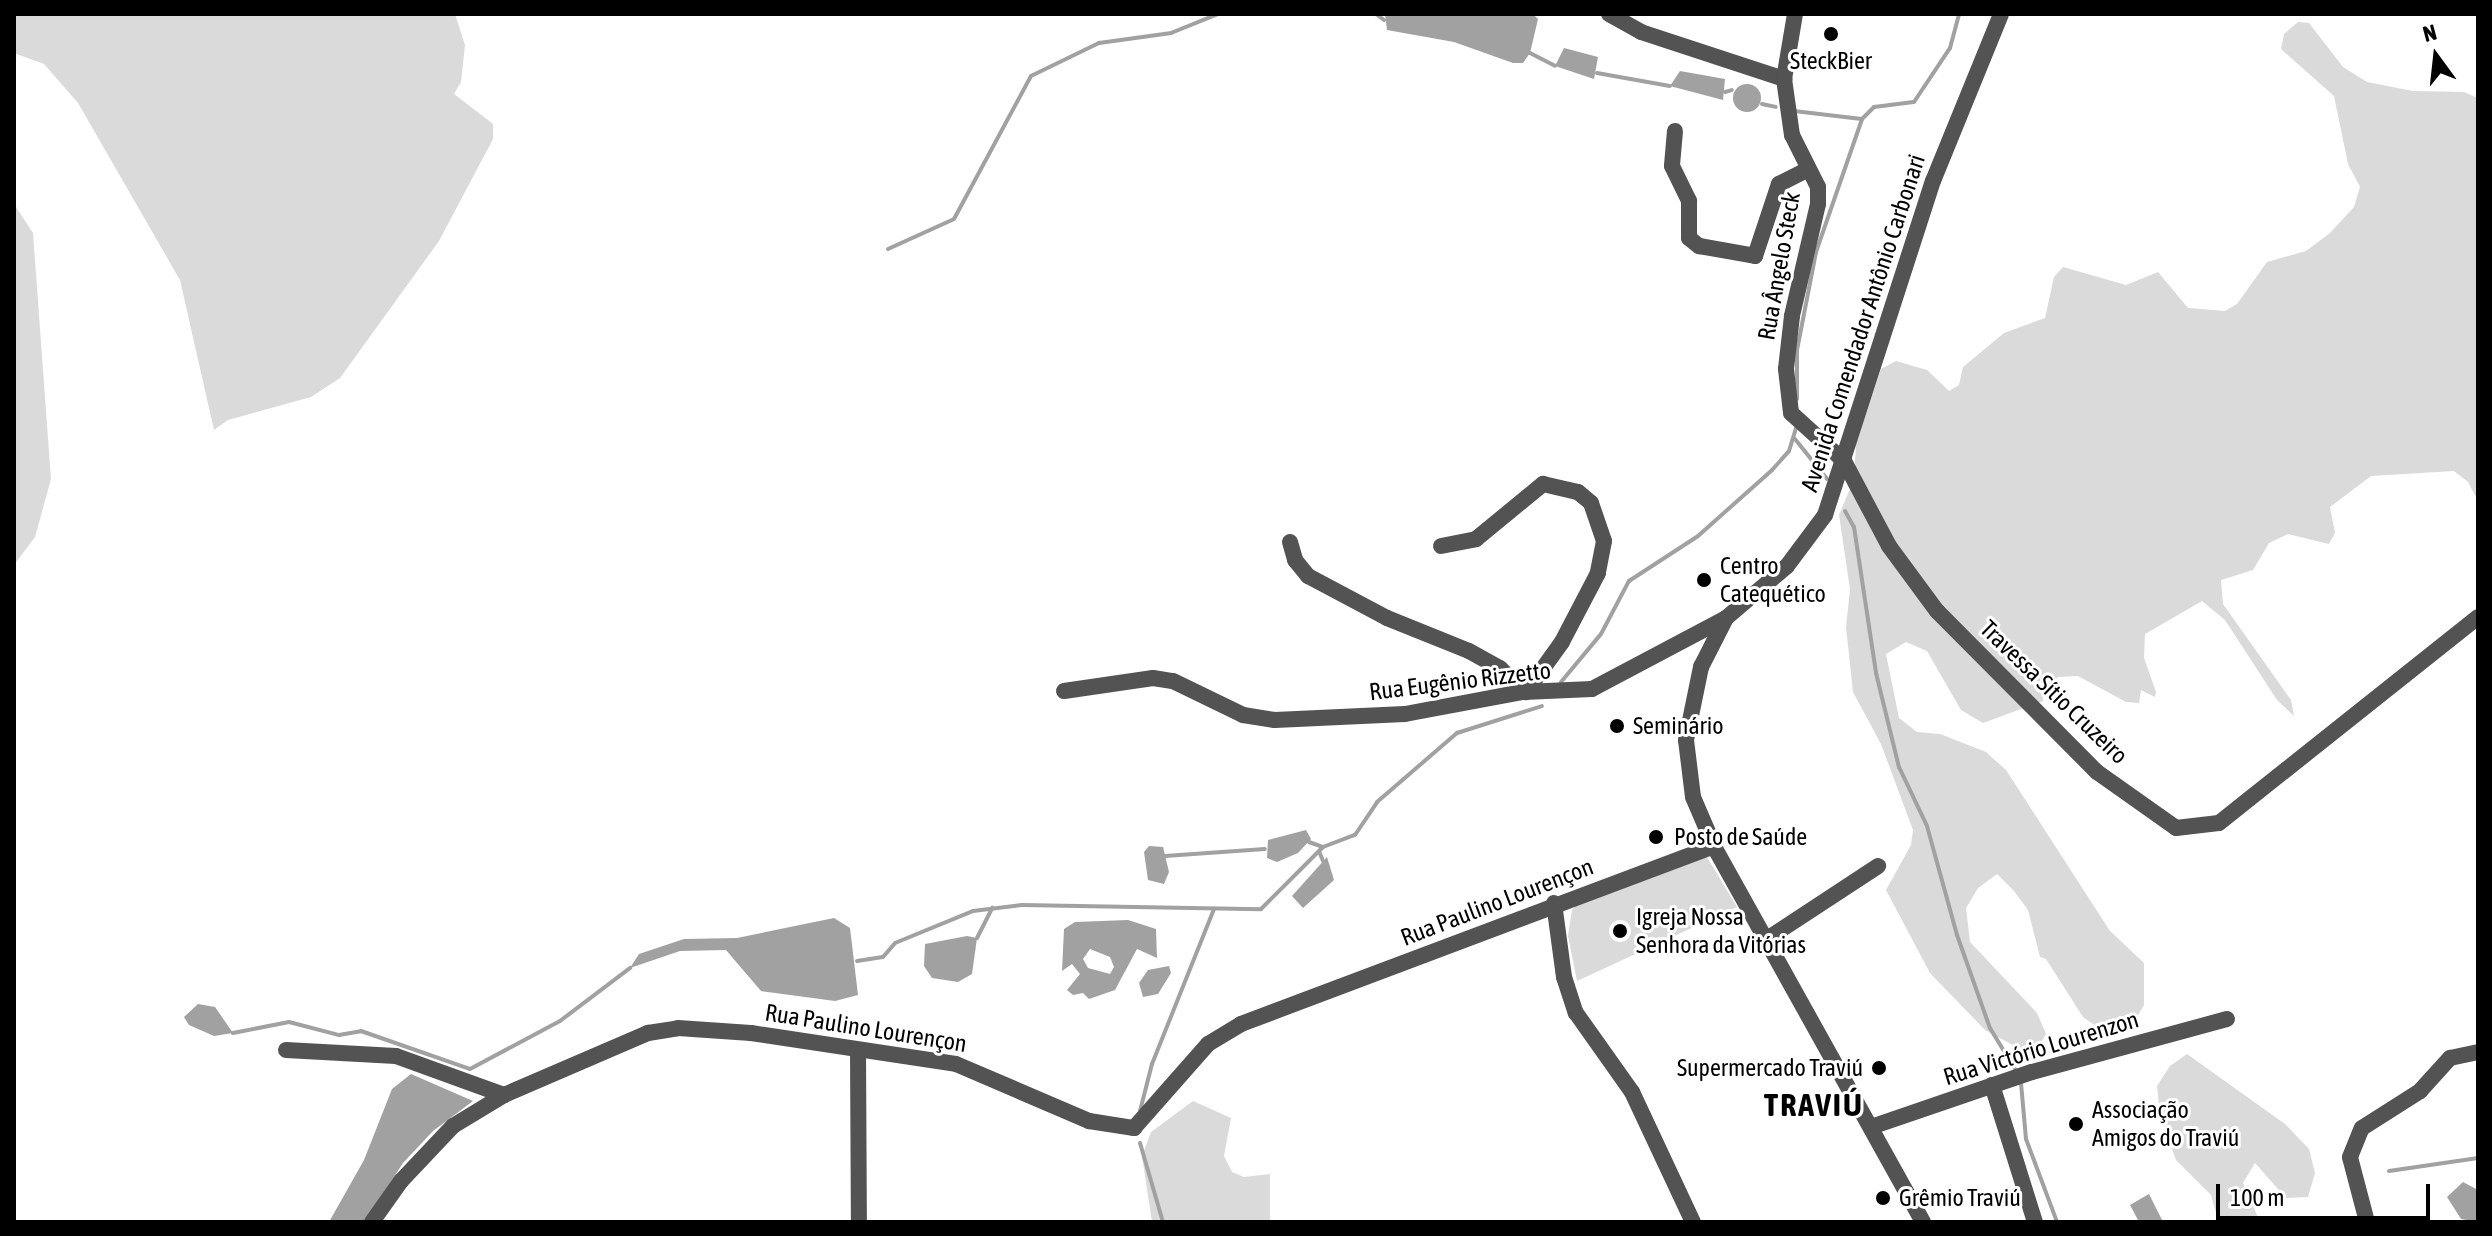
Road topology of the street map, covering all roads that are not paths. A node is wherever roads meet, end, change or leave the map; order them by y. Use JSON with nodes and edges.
{"nodes":[{"id":1,"x":1609,"y":14,"type":"edge"},
{"id":2,"x":1795,"y":14,"type":"edge"},
{"id":3,"x":2001,"y":14,"type":"edge"},
{"id":4,"x":1784,"y":79,"type":"junction"},
{"id":5,"x":1675,"y":131,"type":"dead end"},
{"id":6,"x":1808,"y":169,"type":"junction"},
{"id":7,"x":1844,"y":461,"type":"junction"},
{"id":8,"x":1290,"y":542,"type":"dead end"},
{"id":9,"x":1441,"y":546,"type":"dead end"},
{"id":10,"x":2478,"y":617,"type":"edge"},
{"id":11,"x":1726,"y":618,"type":"junction"},
{"id":12,"x":1064,"y":691,"type":"dead end"},
{"id":13,"x":1524,"y":692,"type":"junction"},
{"id":14,"x":1714,"y":846,"type":"junction"},
{"id":15,"x":1878,"y":866,"type":"dead end"},
{"id":16,"x":1554,"y":903,"type":"junction"},
{"id":17,"x":1767,"y":939,"type":"junction"},
{"id":18,"x":2227,"y":1019,"type":"dead end"},
{"id":19,"x":286,"y":1050,"type":"dead end"},
{"id":20,"x":858,"y":1050,"type":"junction"},
{"id":21,"x":2478,"y":1052,"type":"edge"},
{"id":22,"x":1992,"y":1085,"type":"junction"},
{"id":23,"x":504,"y":1095,"type":"junction"},
{"id":24,"x":1871,"y":1127,"type":"junction"},
{"id":25,"x":372,"y":1222,"type":"edge"},
{"id":26,"x":859,"y":1222,"type":"edge"},
{"id":27,"x":1693,"y":1222,"type":"edge"},
{"id":28,"x":1923,"y":1222,"type":"edge"},
{"id":29,"x":2035,"y":1222,"type":"edge"},
{"id":30,"x":2367,"y":1222,"type":"edge"}],
"edges":[{"from":1,"to":4,"type":"street"},
{"from":2,"to":4,"type":"street","name":"Rua Ângelo Steck"},
{"from":3,"to":7,"type":"street","name":"Avenida Comendador Antônio Carbonari"},
{"from":4,"to":6,"type":"street","name":"Rua Ângelo Steck"},
{"from":5,"to":6,"type":"street"},
{"from":6,"to":7,"type":"street","name":"Rua Ângelo Steck"},
{"from":7,"to":10,"type":"street","name":"Travessa Sítio Cruzeiro"},
{"from":7,"to":11,"type":"street","name":"Avenida Comendador Antônio Carbonari"},
{"from":8,"to":13,"type":"street"},
{"from":9,"to":13,"type":"street"},
{"from":11,"to":13,"type":"street","name":"Rua Eugênio Rizzetto"},
{"from":11,"to":14,"type":"street","name":"Avenida Comendador Antônio Carbonari"},
{"from":12,"to":13,"type":"street","name":"Rua Eugênio Rizzetto"},
{"from":14,"to":16,"type":"street","name":"Rua Paulino Lourençon"},
{"from":14,"to":17,"type":"street","name":"Avenida Comendador Antônio Carbonari"},
{"from":15,"to":17,"type":"street"},
{"from":16,"to":20,"type":"street","name":"Rua Paulino Lourençon"},
{"from":16,"to":27,"type":"street"},
{"from":17,"to":24,"type":"street","name":"Avenida Comendador Antônio Carbonari"},
{"from":18,"to":22,"type":"street","name":"Rua Victório Lourenzon"},
{"from":19,"to":23,"type":"street"},
{"from":20,"to":23,"type":"street","name":"Rua Paulino Lourençon"},
{"from":20,"to":26,"type":"street"},
{"from":21,"to":30,"type":"street"},
{"from":22,"to":24,"type":"street","name":"Rua Victório Lourenzon"},
{"from":22,"to":29,"type":"street"},
{"from":23,"to":25,"type":"street","name":"Rua Paulino Lourençon"},
{"from":24,"to":28,"type":"street","name":"Avenida Comendador Antônio Carbonari"}]}
